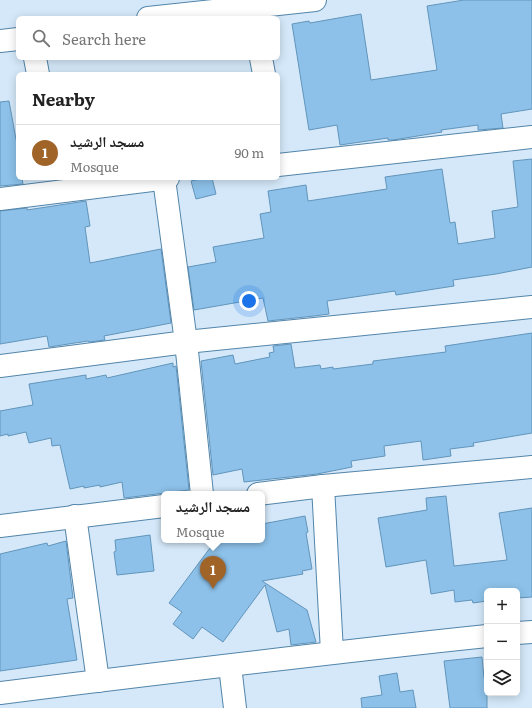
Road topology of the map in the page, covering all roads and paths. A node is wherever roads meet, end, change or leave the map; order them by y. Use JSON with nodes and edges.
{"nodes":[{"id":1,"x":144,"y":0,"type":"edge"},
{"id":2,"x":315,"y":0,"type":"edge"},
{"id":3,"x":255,"y":12,"type":"edge"},
{"id":4,"x":147,"y":16,"type":"edge"},
{"id":5,"x":183,"y":16,"type":"edge"},
{"id":6,"x":16,"y":39,"type":"edge"},
{"id":7,"x":0,"y":41,"type":"edge"},
{"id":8,"x":35,"y":60,"type":"edge"},
{"id":9,"x":261,"y":60,"type":"edge"},
{"id":10,"x":38,"y":72,"type":"edge"},
{"id":11,"x":264,"y":72,"type":"edge"},
{"id":12,"x":532,"y":137,"type":"edge"},
{"id":13,"x":280,"y":165,"type":"edge"},
{"id":14,"x":132,"y":180,"type":"edge"},
{"id":15,"x":164,"y":180,"type":"edge"},
{"id":16,"x":53,"y":185,"type":"edge"},
{"id":17,"x":0,"y":199,"type":"edge"},
{"id":18,"x":532,"y":306,"type":"edge"},
{"id":19,"x":186,"y":342,"type":"junction"},
{"id":20,"x":0,"y":366,"type":"edge"},
{"id":21,"x":532,"y":467,"type":"edge"},
{"id":22,"x":323,"y":486,"type":"junction"},
{"id":23,"x":202,"y":491,"type":"edge"},
{"id":24,"x":265,"y":493,"type":"edge"},
{"id":25,"x":161,"y":506,"type":"edge"},
{"id":26,"x":75,"y":516,"type":"junction"},
{"id":27,"x":0,"y":526,"type":"edge"},
{"id":28,"x":532,"y":632,"type":"edge"},
{"id":29,"x":520,"y":633,"type":"edge"},
{"id":30,"x":484,"y":636,"type":"edge"},
{"id":31,"x":332,"y":652,"type":"junction"},
{"id":32,"x":230,"y":666,"type":"junction"},
{"id":33,"x":98,"y":681,"type":"junction"},
{"id":34,"x":0,"y":693,"type":"edge"},
{"id":35,"x":235,"y":708,"type":"edge"}],
"edges":[{"from":1,"to":4,"type":"street"},
{"from":2,"to":3,"type":"street"},
{"from":3,"to":5,"type":"street"},
{"from":6,"to":7,"type":"street"},
{"from":8,"to":10,"type":"street"},
{"from":9,"to":11,"type":"street"},
{"from":12,"to":13,"type":"street"},
{"from":14,"to":16,"type":"street"},
{"from":15,"to":19,"type":"street"},
{"from":16,"to":17,"type":"street"},
{"from":18,"to":19,"type":"street"},
{"from":19,"to":20,"type":"street"},
{"from":19,"to":23,"type":"street"},
{"from":21,"to":22,"type":"street"},
{"from":22,"to":24,"type":"street"},
{"from":22,"to":31,"type":"street"},
{"from":25,"to":26,"type":"street"},
{"from":26,"to":27,"type":"street"},
{"from":26,"to":33,"type":"street"},
{"from":28,"to":29,"type":"street"},
{"from":30,"to":31,"type":"street"},
{"from":31,"to":32,"type":"street"},
{"from":32,"to":33,"type":"street"},
{"from":32,"to":35,"type":"street"},
{"from":33,"to":34,"type":"street"}]}
